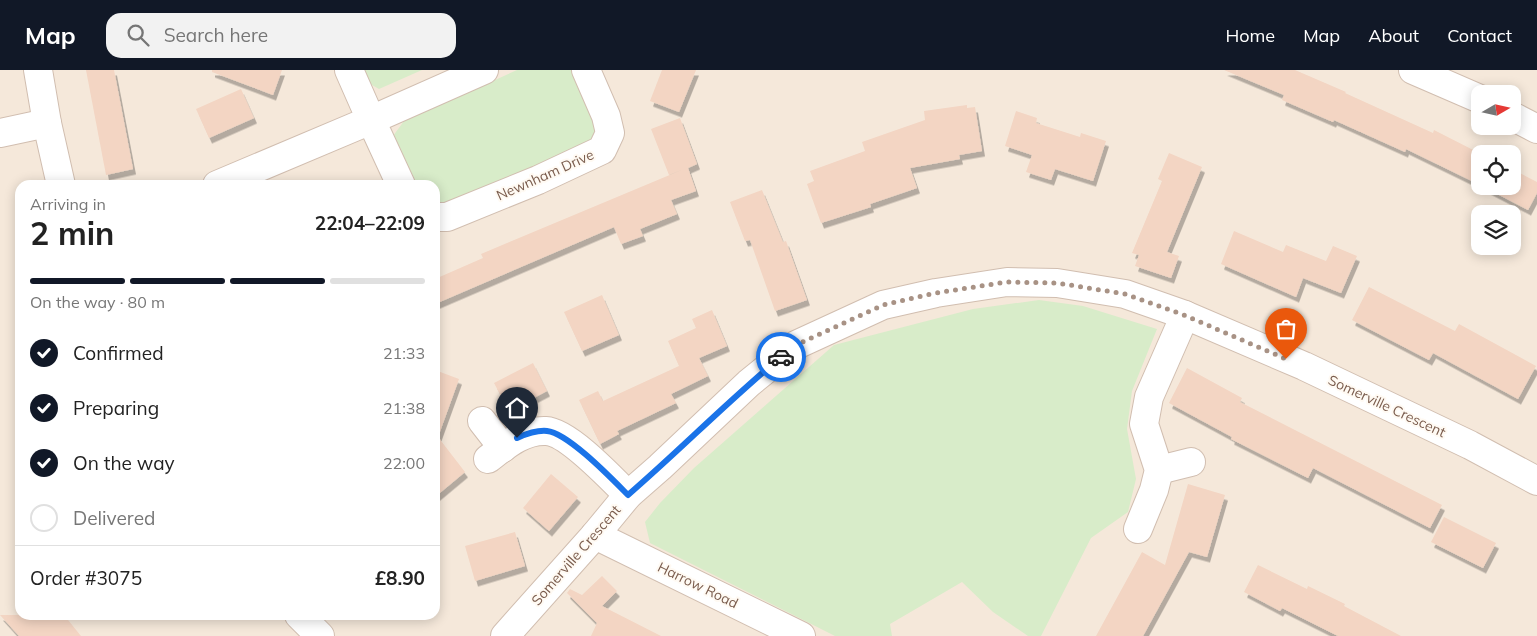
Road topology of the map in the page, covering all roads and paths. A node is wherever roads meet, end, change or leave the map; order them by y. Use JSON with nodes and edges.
{"nodes":[{"id":1,"x":38,"y":70,"type":"edge"},
{"id":2,"x":349,"y":70,"type":"edge"},
{"id":3,"x":484,"y":70,"type":"edge"},
{"id":4,"x":586,"y":70,"type":"edge"},
{"id":5,"x":1413,"y":70,"type":"edge"},
{"id":6,"x":1471,"y":95,"type":"edge"},
{"id":7,"x":371,"y":120,"type":"junction"},
{"id":8,"x":1521,"y":120,"type":"edge"},
{"id":9,"x":47,"y":123,"type":"junction"},
{"id":10,"x":1537,"y":128,"type":"edge"},
{"id":11,"x":0,"y":134,"type":"edge"},
{"id":12,"x":60,"y":180,"type":"edge"},
{"id":13,"x":229,"y":180,"type":"edge"},
{"id":14,"x":398,"y":180,"type":"edge"},
{"id":15,"x":440,"y":217,"type":"edge"},
{"id":16,"x":1184,"y":315,"type":"junction"},
{"id":17,"x":482,"y":421,"type":"dead end"},
{"id":18,"x":1191,"y":462,"type":"dead end"},
{"id":19,"x":1159,"y":470,"type":"junction"},
{"id":20,"x":1537,"y":481,"type":"edge"},
{"id":21,"x":628,"y":495,"type":"junction"},
{"id":22,"x":1138,"y":529,"type":"dead end"},
{"id":23,"x":595,"y":535,"type":"junction"},
{"id":24,"x":304,"y":620,"type":"edge"},
{"id":25,"x":320,"y":636,"type":"edge"},
{"id":26,"x":504,"y":636,"type":"edge"},
{"id":27,"x":801,"y":636,"type":"edge"}],
"edges":[{"from":1,"to":9,"type":"street"},
{"from":2,"to":7,"type":"street"},
{"from":3,"to":7,"type":"street"},
{"from":4,"to":15,"type":"street","name":"Newnham Drive"},
{"from":5,"to":6,"type":"street"},
{"from":7,"to":13,"type":"street"},
{"from":7,"to":14,"type":"street"},
{"from":8,"to":10,"type":"street"},
{"from":9,"to":11,"type":"street"},
{"from":9,"to":12,"type":"street"},
{"from":16,"to":19,"type":"street"},
{"from":16,"to":20,"type":"street","name":"Somerville Crescent"},
{"from":16,"to":21,"type":"street","name":"Somerville Crescent"},
{"from":17,"to":21,"type":"street"},
{"from":18,"to":19,"type":"street"},
{"from":19,"to":22,"type":"street"},
{"from":21,"to":23,"type":"street","name":"Somerville Crescent"},
{"from":23,"to":26,"type":"street","name":"Somerville Crescent"},
{"from":23,"to":27,"type":"street","name":"Harrow Road"},
{"from":24,"to":25,"type":"street"}]}
